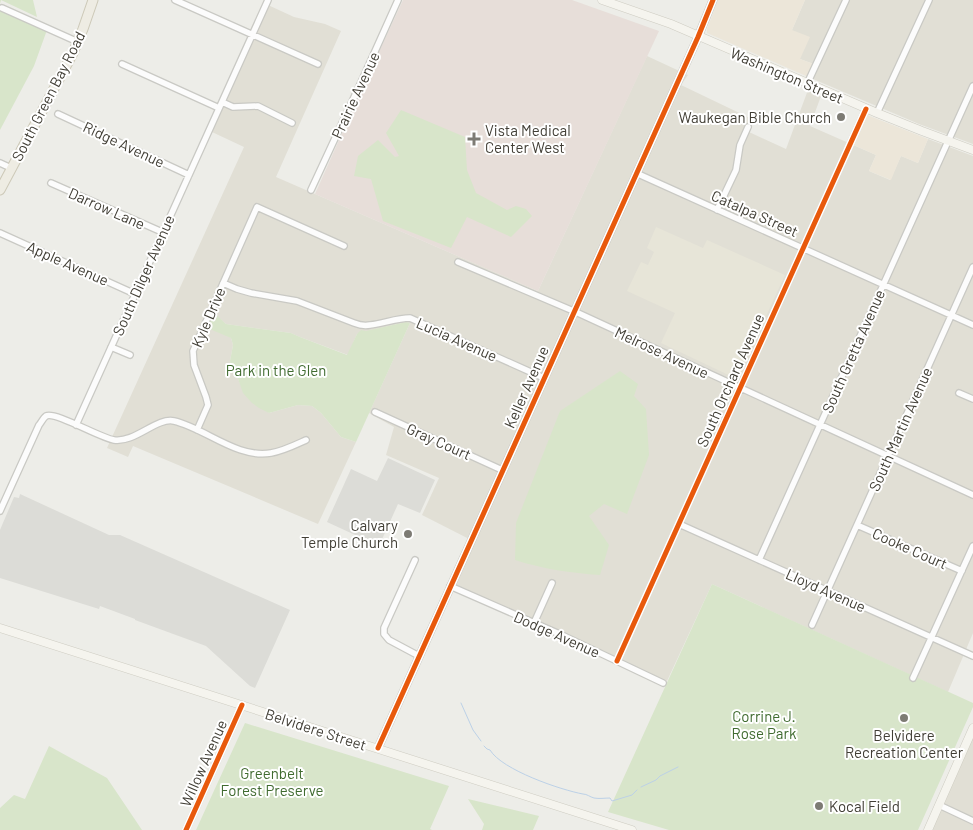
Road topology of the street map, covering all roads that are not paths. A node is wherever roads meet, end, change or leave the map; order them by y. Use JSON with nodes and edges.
{"nodes":[{"id":1,"x":93,"y":0,"type":"edge"},
{"id":2,"x":175,"y":0,"type":"edge"},
{"id":3,"x":268,"y":0,"type":"edge"},
{"id":4,"x":398,"y":0,"type":"edge"},
{"id":5,"x":602,"y":0,"type":"edge"},
{"id":6,"x":713,"y":0,"type":"edge"},
{"id":7,"x":846,"y":0,"type":"edge"},
{"id":8,"x":929,"y":0,"type":"edge"},
{"id":9,"x":2,"y":8,"type":"dead end"},
{"id":10,"x":252,"y":34,"type":"junction"},
{"id":11,"x":698,"y":37,"type":"junction"},
{"id":12,"x":78,"y":42,"type":"junction"},
{"id":13,"x":122,"y":64,"type":"dead end"},
{"id":14,"x":318,"y":64,"type":"dead end"},
{"id":15,"x":807,"y":84,"type":"junction"},
{"id":16,"x":973,"y":86,"type":"edge"},
{"id":17,"x":222,"y":102,"type":"junction"},
{"id":18,"x":219,"y":108,"type":"junction"},
{"id":19,"x":866,"y":108,"type":"junction"},
{"id":20,"x":877,"y":113,"type":"junction"},
{"id":21,"x":58,"y":114,"type":"dead end"},
{"id":22,"x":292,"y":123,"type":"dead end"},
{"id":23,"x":748,"y":127,"type":"dead end"},
{"id":24,"x":948,"y":141,"type":"junction"},
{"id":25,"x":973,"y":150,"type":"edge"},
{"id":26,"x":0,"y":163,"type":"edge"},
{"id":27,"x":11,"y":168,"type":"junction"},
{"id":28,"x":636,"y":174,"type":"junction"},
{"id":29,"x":189,"y":175,"type":"junction"},
{"id":30,"x":51,"y":183,"type":"dead end"},
{"id":31,"x":0,"y":190,"type":"edge"},
{"id":32,"x":310,"y":190,"type":"dead end"},
{"id":33,"x":717,"y":210,"type":"junction"},
{"id":34,"x":162,"y":232,"type":"junction"},
{"id":35,"x":0,"y":233,"type":"edge"},
{"id":36,"x":344,"y":246,"type":"dead end"},
{"id":37,"x":803,"y":248,"type":"junction"},
{"id":38,"x":458,"y":262,"type":"dead end"},
{"id":39,"x":973,"y":267,"type":"edge"},
{"id":40,"x":223,"y":283,"type":"junction"},
{"id":41,"x":883,"y":284,"type":"junction"},
{"id":42,"x":135,"y":294,"type":"junction"},
{"id":43,"x":574,"y":312,"type":"junction"},
{"id":44,"x":951,"y":315,"type":"junction"},
{"id":45,"x":973,"y":325,"type":"edge"},
{"id":46,"x":111,"y":347,"type":"junction"},
{"id":47,"x":130,"y":355,"type":"dead end"},
{"id":48,"x":544,"y":378,"type":"junction"},
{"id":49,"x":740,"y":388,"type":"junction"},
{"id":50,"x":960,"y":393,"type":"dead end"},
{"id":51,"x":973,"y":399,"type":"edge"},
{"id":52,"x":375,"y":412,"type":"dead end"},
{"id":53,"x":76,"y":425,"type":"junction"},
{"id":54,"x":820,"y":425,"type":"junction"},
{"id":55,"x":197,"y":430,"type":"junction"},
{"id":56,"x":306,"y":440,"type":"dead end"},
{"id":57,"x":888,"y":456,"type":"junction"},
{"id":58,"x":502,"y":470,"type":"junction"},
{"id":59,"x":973,"y":495,"type":"edge"},
{"id":60,"x":0,"y":512,"type":"edge"},
{"id":61,"x":679,"y":524,"type":"junction"},
{"id":62,"x":857,"y":525,"type":"junction"},
{"id":63,"x":973,"y":546,"type":"edge"},
{"id":64,"x":415,"y":560,"type":"dead end"},
{"id":65,"x":759,"y":560,"type":"junction"},
{"id":66,"x":962,"y":571,"type":"junction"},
{"id":67,"x":552,"y":583,"type":"dead end"},
{"id":68,"x":450,"y":586,"type":"junction"},
{"id":69,"x":828,"y":591,"type":"junction"},
{"id":70,"x":534,"y":623,"type":"junction"},
{"id":71,"x":812,"y":626,"type":"dead end"},
{"id":72,"x":0,"y":628,"type":"edge"},
{"id":73,"x":932,"y":638,"type":"junction"},
{"id":74,"x":419,"y":656,"type":"junction"},
{"id":75,"x":973,"y":656,"type":"edge"},
{"id":76,"x":617,"y":661,"type":"junction"},
{"id":77,"x":913,"y":678,"type":"dead end"},
{"id":78,"x":663,"y":683,"type":"dead end"},
{"id":79,"x":242,"y":705,"type":"junction"},
{"id":80,"x":973,"y":728,"type":"edge"},
{"id":81,"x":378,"y":748,"type":"junction"},
{"id":82,"x":939,"y":806,"type":"junction"},
{"id":83,"x":973,"y":821,"type":"edge"},
{"id":84,"x":186,"y":830,"type":"edge"},
{"id":85,"x":632,"y":830,"type":"edge"},
{"id":86,"x":928,"y":830,"type":"edge"}],
"edges":[{"from":1,"to":12,"type":"main road","name":"South Green Bay Road"},
{"from":2,"to":10,"type":"street"},
{"from":3,"to":10,"type":"street","name":"South Dilger Avenue"},
{"from":4,"to":32,"type":"street","name":"Prairie Avenue"},
{"from":5,"to":11,"type":"main road","name":"Washington Street"},
{"from":6,"to":11,"type":"street","name":"Keller Avenue"},
{"from":7,"to":15,"type":"street"},
{"from":8,"to":20,"type":"street"},
{"from":9,"to":12,"type":"street"},
{"from":10,"to":14,"type":"street"},
{"from":10,"to":17,"type":"street","name":"South Dilger Avenue"},
{"from":11,"to":15,"type":"main road","name":"Washington Street"},
{"from":11,"to":28,"type":"street","name":"Keller Avenue"},
{"from":12,"to":27,"type":"main road","name":"South Green Bay Road"},
{"from":13,"to":18,"type":"street"},
{"from":15,"to":19,"type":"main road","name":"Washington Street"},
{"from":16,"to":24,"type":"street","name":"South Gretta Avenue"},
{"from":17,"to":18,"type":"street","name":"South Dilger Avenue"},
{"from":17,"to":22,"type":"street"},
{"from":18,"to":29,"type":"street","name":"South Dilger Avenue"},
{"from":19,"to":20,"type":"main road","name":"Washington Street"},
{"from":19,"to":37,"type":"street","name":"South Orchard Avenue"},
{"from":20,"to":24,"type":"main road","name":"Washington Street"},
{"from":21,"to":29,"type":"street","name":"Ridge Avenue"},
{"from":23,"to":33,"type":"street"},
{"from":24,"to":25,"type":"main road","name":"Washington Street"},
{"from":24,"to":41,"type":"street","name":"South Gretta Avenue"},
{"from":26,"to":27,"type":"street"},
{"from":27,"to":31,"type":"main road","name":"South Green Bay Road"},
{"from":28,"to":33,"type":"street","name":"Catalpa Street"},
{"from":28,"to":43,"type":"street","name":"Keller Avenue"},
{"from":29,"to":34,"type":"street","name":"South Dilger Avenue"},
{"from":30,"to":34,"type":"street","name":"Darrow Lane"},
{"from":33,"to":37,"type":"street","name":"Catalpa Street"},
{"from":34,"to":42,"type":"street","name":"South Dilger Avenue"},
{"from":35,"to":42,"type":"street","name":"Apple Avenue"},
{"from":36,"to":40,"type":"street","name":"Kyle Drive"},
{"from":37,"to":41,"type":"street","name":"Catalpa Street"},
{"from":37,"to":49,"type":"street","name":"South Orchard Avenue"},
{"from":38,"to":43,"type":"street","name":"Melrose Avenue"},
{"from":39,"to":44,"type":"street","name":"South Martin Avenue"},
{"from":40,"to":48,"type":"street","name":"Lucia Avenue"},
{"from":40,"to":55,"type":"street","name":"Kyle Drive"},
{"from":41,"to":44,"type":"street","name":"Catalpa Street"},
{"from":41,"to":54,"type":"street","name":"South Gretta Avenue"},
{"from":42,"to":46,"type":"street","name":"South Dilger Avenue"},
{"from":43,"to":48,"type":"street","name":"Keller Avenue"},
{"from":43,"to":49,"type":"street","name":"Melrose Avenue"},
{"from":44,"to":45,"type":"street","name":"Catalpa Street"},
{"from":44,"to":57,"type":"street","name":"South Martin Avenue"},
{"from":46,"to":47,"type":"street"},
{"from":46,"to":53,"type":"street","name":"South Dilger Avenue"},
{"from":48,"to":58,"type":"street","name":"Keller Avenue"},
{"from":49,"to":54,"type":"street","name":"Melrose Avenue"},
{"from":49,"to":61,"type":"street","name":"South Orchard Avenue"},
{"from":50,"to":51,"type":"street"},
{"from":52,"to":58,"type":"street","name":"Gray Court"},
{"from":53,"to":55,"type":"street"},
{"from":53,"to":60,"type":"street"},
{"from":54,"to":57,"type":"street","name":"Melrose Avenue"},
{"from":54,"to":65,"type":"street","name":"South Gretta Avenue"},
{"from":55,"to":56,"type":"street"},
{"from":57,"to":59,"type":"street","name":"Melrose Avenue"},
{"from":57,"to":62,"type":"street","name":"South Martin Avenue"},
{"from":58,"to":68,"type":"street","name":"Keller Avenue"},
{"from":61,"to":65,"type":"street","name":"Lloyd Avenue"},
{"from":61,"to":76,"type":"street","name":"South Orchard Avenue"},
{"from":62,"to":66,"type":"street","name":"Cooke Court"},
{"from":62,"to":69,"type":"street","name":"South Martin Avenue"},
{"from":63,"to":66,"type":"street"},
{"from":64,"to":74,"type":"street"},
{"from":65,"to":69,"type":"street","name":"Lloyd Avenue"},
{"from":66,"to":73,"type":"street"},
{"from":67,"to":70,"type":"street"},
{"from":68,"to":70,"type":"street","name":"Dodge Avenue"},
{"from":68,"to":74,"type":"street","name":"Keller Avenue"},
{"from":69,"to":71,"type":"street","name":"South Martin Avenue"},
{"from":69,"to":73,"type":"street","name":"Lloyd Avenue"},
{"from":70,"to":76,"type":"street","name":"Dodge Avenue"},
{"from":72,"to":79,"type":"main road","name":"Belvidere Street"},
{"from":73,"to":75,"type":"street","name":"Lloyd Avenue"},
{"from":73,"to":77,"type":"street"},
{"from":74,"to":81,"type":"street","name":"Keller Avenue"},
{"from":76,"to":78,"type":"street","name":"Dodge Avenue"},
{"from":79,"to":81,"type":"main road","name":"Belvidere Street"},
{"from":79,"to":84,"type":"street","name":"Willow Avenue"},
{"from":80,"to":82,"type":"main road"},
{"from":81,"to":85,"type":"main road","name":"Belvidere Street"},
{"from":82,"to":83,"type":"street"},
{"from":82,"to":86,"type":"main road"}]}
